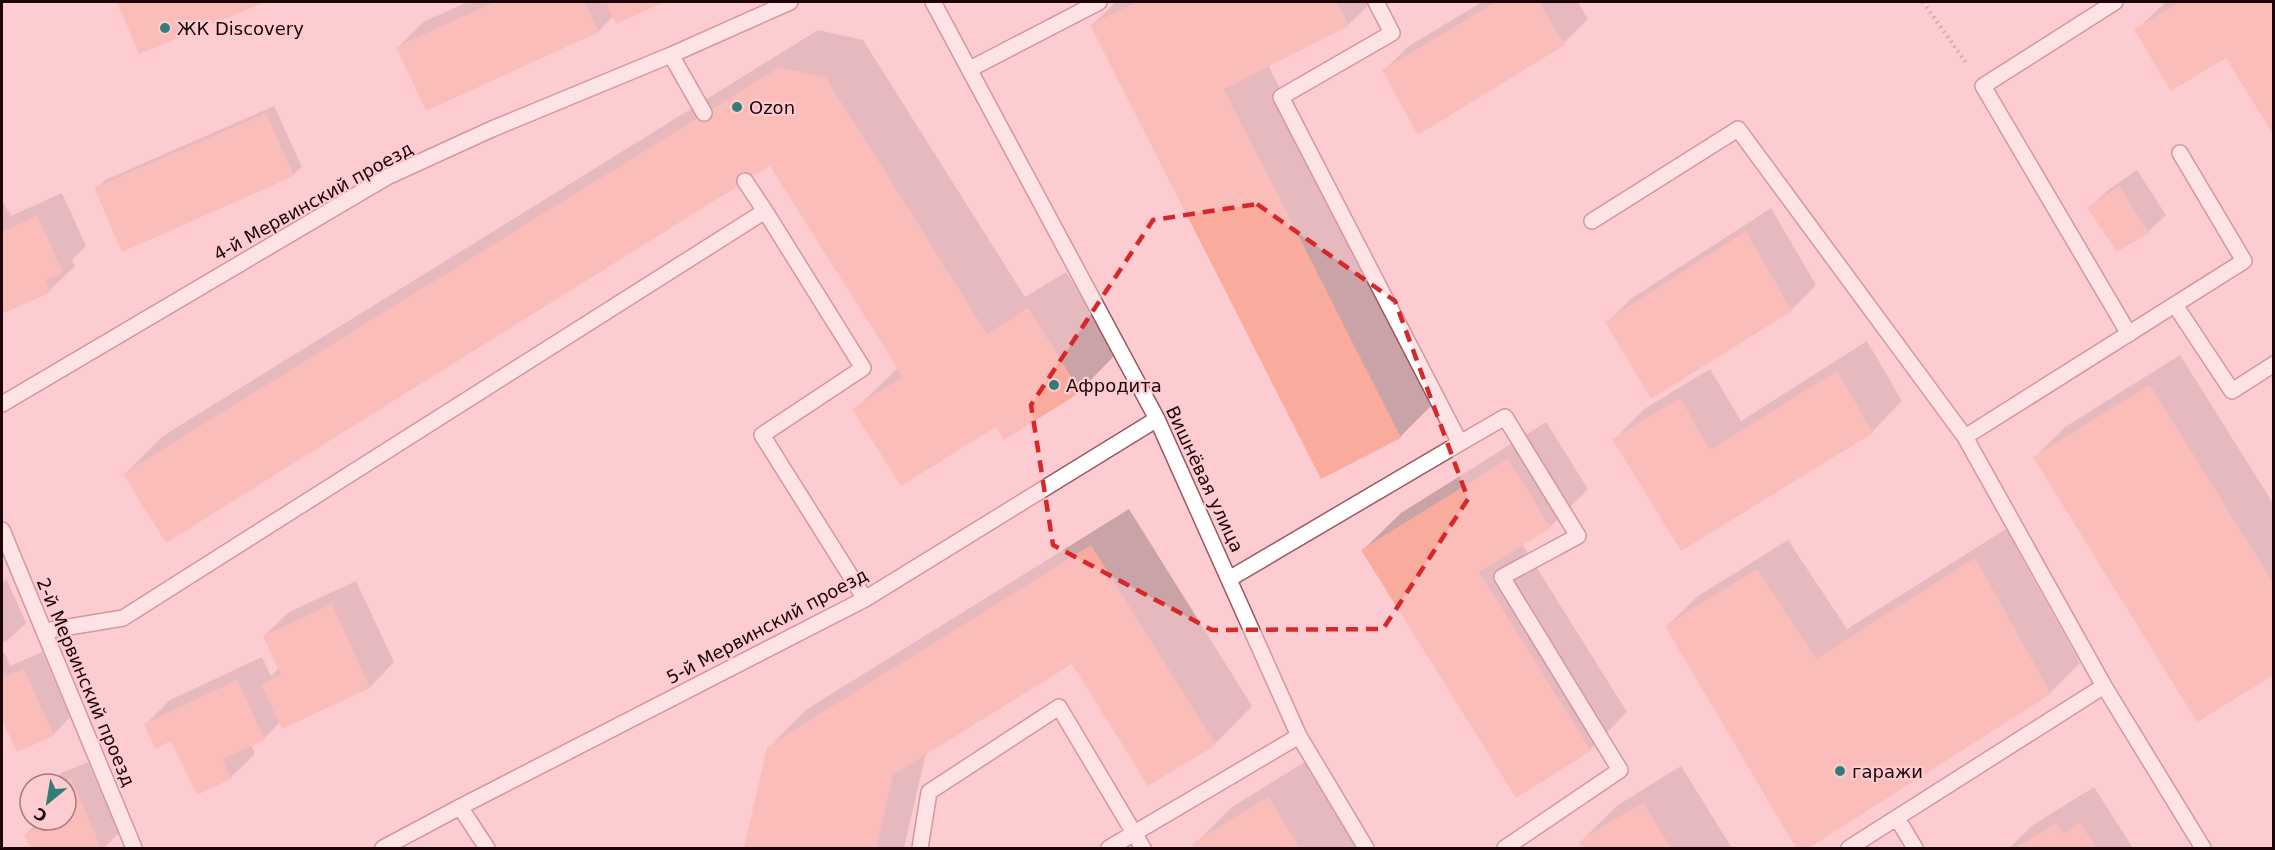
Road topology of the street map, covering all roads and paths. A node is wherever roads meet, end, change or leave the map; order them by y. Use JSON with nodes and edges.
{"nodes":[{"id":1,"x":790,"y":2,"type":"edge"},
{"id":2,"x":933,"y":2,"type":"edge"},
{"id":3,"x":1099,"y":2,"type":"edge"},
{"id":4,"x":1376,"y":2,"type":"edge"},
{"id":5,"x":1923,"y":2,"type":"edge"},
{"id":6,"x":2115,"y":2,"type":"edge"},
{"id":7,"x":671,"y":55,"type":"junction"},
{"id":8,"x":970,"y":69,"type":"junction"},
{"id":9,"x":1983,"y":86,"type":"junction"},
{"id":10,"x":704,"y":113,"type":"dead end"},
{"id":11,"x":2180,"y":153,"type":"dead end"},
{"id":12,"x":745,"y":181,"type":"dead end"},
{"id":13,"x":765,"y":211,"type":"junction"},
{"id":14,"x":1592,"y":221,"type":"dead end"},
{"id":15,"x":2175,"y":305,"type":"junction"},
{"id":16,"x":2129,"y":334,"type":"junction"},
{"id":17,"x":2274,"y":364,"type":"edge"},
{"id":18,"x":2,"y":404,"type":"edge"},
{"id":19,"x":1157,"y":418,"type":"junction"},
{"id":20,"x":1965,"y":437,"type":"junction"},
{"id":21,"x":1460,"y":443,"type":"junction"},
{"id":22,"x":2,"y":530,"type":"edge"},
{"id":23,"x":1229,"y":579,"type":"junction"},
{"id":24,"x":865,"y":599,"type":"junction"},
{"id":25,"x":45,"y":631,"type":"junction"},
{"id":26,"x":2104,"y":686,"type":"junction"},
{"id":27,"x":1299,"y":736,"type":"junction"},
{"id":28,"x":460,"y":807,"type":"junction"},
{"id":29,"x":1897,"y":818,"type":"junction"},
{"id":30,"x":1134,"y":833,"type":"junction"},
{"id":31,"x":134,"y":849,"type":"edge"},
{"id":32,"x":383,"y":849,"type":"edge"},
{"id":33,"x":487,"y":849,"type":"edge"},
{"id":34,"x":920,"y":849,"type":"edge"},
{"id":35,"x":1109,"y":849,"type":"edge"},
{"id":36,"x":1143,"y":849,"type":"edge"},
{"id":37,"x":1366,"y":849,"type":"edge"},
{"id":38,"x":1505,"y":849,"type":"edge"},
{"id":39,"x":1849,"y":849,"type":"edge"},
{"id":40,"x":1915,"y":849,"type":"edge"},
{"id":41,"x":2203,"y":849,"type":"edge"}],
"edges":[{"from":1,"to":7,"type":"lane","name":"4-й Мервинский проезд"},
{"from":2,"to":8,"type":"lane","name":"Вишнёвая улица"},
{"from":3,"to":8,"type":"lane"},
{"from":4,"to":21,"type":"lane"},
{"from":5,"to":9,"type":"path"},
{"from":6,"to":9,"type":"lane"},
{"from":7,"to":10,"type":"lane"},
{"from":7,"to":18,"type":"lane","name":"4-й Мервинский проезд"},
{"from":8,"to":19,"type":"lane","name":"Вишнёвая улица"},
{"from":9,"to":16,"type":"lane"},
{"from":11,"to":15,"type":"lane"},
{"from":12,"to":13,"type":"lane"},
{"from":13,"to":24,"type":"lane"},
{"from":13,"to":25,"type":"lane"},
{"from":14,"to":20,"type":"lane"},
{"from":15,"to":16,"type":"lane"},
{"from":15,"to":17,"type":"lane"},
{"from":16,"to":20,"type":"lane"},
{"from":19,"to":23,"type":"lane","name":"Вишнёвая улица"},
{"from":19,"to":24,"type":"lane","name":"5-й Мервинский проезд"},
{"from":20,"to":26,"type":"lane"},
{"from":21,"to":23,"type":"lane"},
{"from":21,"to":38,"type":"lane"},
{"from":22,"to":25,"type":"lane","name":"2-й Мервинский проезд"},
{"from":23,"to":27,"type":"lane","name":"Вишнёвая улица"},
{"from":24,"to":28,"type":"lane","name":"5-й Мервинский проезд"},
{"from":25,"to":31,"type":"lane","name":"2-й Мервинский проезд"},
{"from":26,"to":29,"type":"lane"},
{"from":26,"to":41,"type":"lane"},
{"from":27,"to":30,"type":"lane"},
{"from":27,"to":37,"type":"lane","name":"Вишнёвая улица"},
{"from":28,"to":32,"type":"lane","name":"5-й Мервинский проезд"},
{"from":28,"to":33,"type":"lane"},
{"from":29,"to":39,"type":"lane"},
{"from":29,"to":40,"type":"lane"},
{"from":30,"to":34,"type":"lane"},
{"from":30,"to":35,"type":"lane"},
{"from":30,"to":36,"type":"lane"}]}
